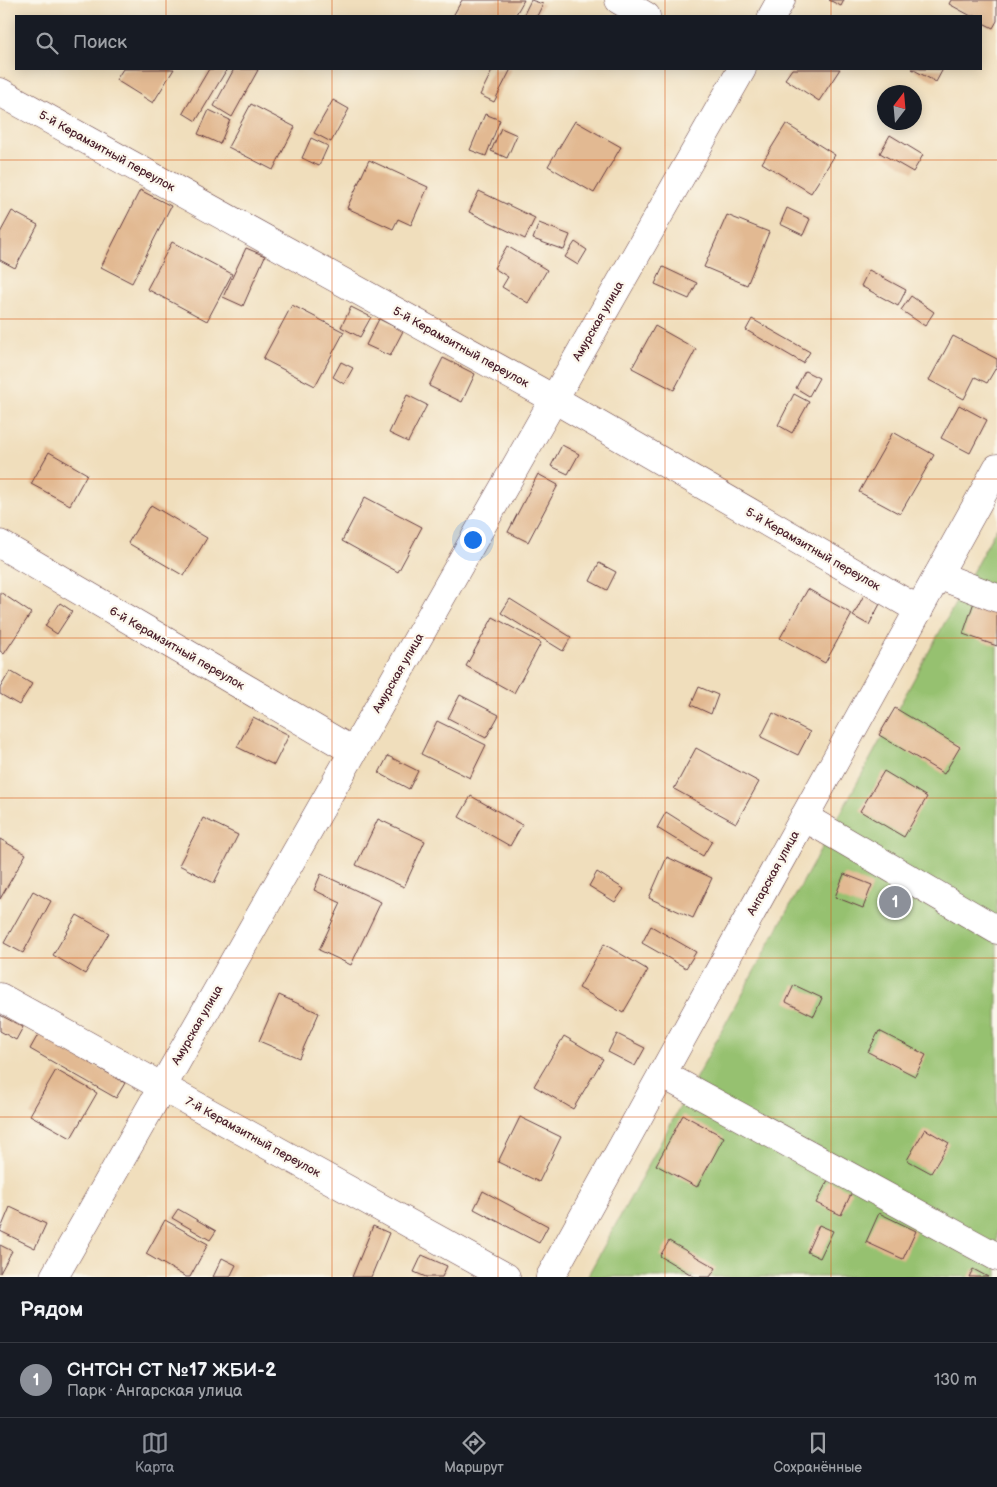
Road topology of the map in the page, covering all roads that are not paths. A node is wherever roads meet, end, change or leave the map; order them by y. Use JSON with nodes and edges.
{"nodes":[{"id":1,"x":619,"y":0,"type":"edge"},
{"id":2,"x":782,"y":0,"type":"edge"},
{"id":3,"x":644,"y":15,"type":"edge"},
{"id":4,"x":773,"y":15,"type":"edge"},
{"id":5,"x":740,"y":70,"type":"edge"},
{"id":6,"x":0,"y":92,"type":"edge"},
{"id":7,"x":554,"y":399,"type":"junction"},
{"id":8,"x":997,"y":468,"type":"edge"},
{"id":9,"x":0,"y":544,"type":"edge"},
{"id":10,"x":938,"y":575,"type":"junction"},
{"id":11,"x":997,"y":598,"type":"edge"},
{"id":12,"x":919,"y":610,"type":"junction"},
{"id":13,"x":353,"y":751,"type":"junction"},
{"id":14,"x":804,"y":817,"type":"junction"},
{"id":15,"x":997,"y":930,"type":"edge"},
{"id":16,"x":0,"y":997,"type":"edge"},
{"id":17,"x":662,"y":1074,"type":"junction"},
{"id":18,"x":162,"y":1087,"type":"junction"},
{"id":19,"x":997,"y":1257,"type":"edge"},
{"id":20,"x":54,"y":1277,"type":"edge"},
{"id":21,"x":506,"y":1277,"type":"edge"},
{"id":22,"x":550,"y":1277,"type":"edge"}],
"edges":[{"from":1,"to":3,"type":"street"},
{"from":2,"to":4,"type":"street"},
{"from":5,"to":7,"type":"street","name":"Амурская улица"},
{"from":6,"to":7,"type":"street","name":"5-й Керамзитный переулок"},
{"from":7,"to":12,"type":"street","name":"5-й Керамзитный переулок"},
{"from":7,"to":13,"type":"street","name":"Амурская улица"},
{"from":8,"to":10,"type":"street","name":"Ангарская улица"},
{"from":9,"to":13,"type":"street","name":"6-й Керамзитный переулок"},
{"from":10,"to":11,"type":"street"},
{"from":10,"to":12,"type":"street","name":"Ангарская улица"},
{"from":12,"to":14,"type":"street","name":"Ангарская улица"},
{"from":13,"to":18,"type":"street","name":"Амурская улица"},
{"from":14,"to":15,"type":"street"},
{"from":14,"to":17,"type":"street","name":"Ангарская улица"},
{"from":16,"to":18,"type":"street","name":"7-й Керамзитный переулок"},
{"from":17,"to":19,"type":"street"},
{"from":17,"to":22,"type":"street","name":"Ангарская улица"},
{"from":18,"to":20,"type":"street","name":"Амурская улица"},
{"from":18,"to":21,"type":"street","name":"7-й Керамзитный переулок"}]}
